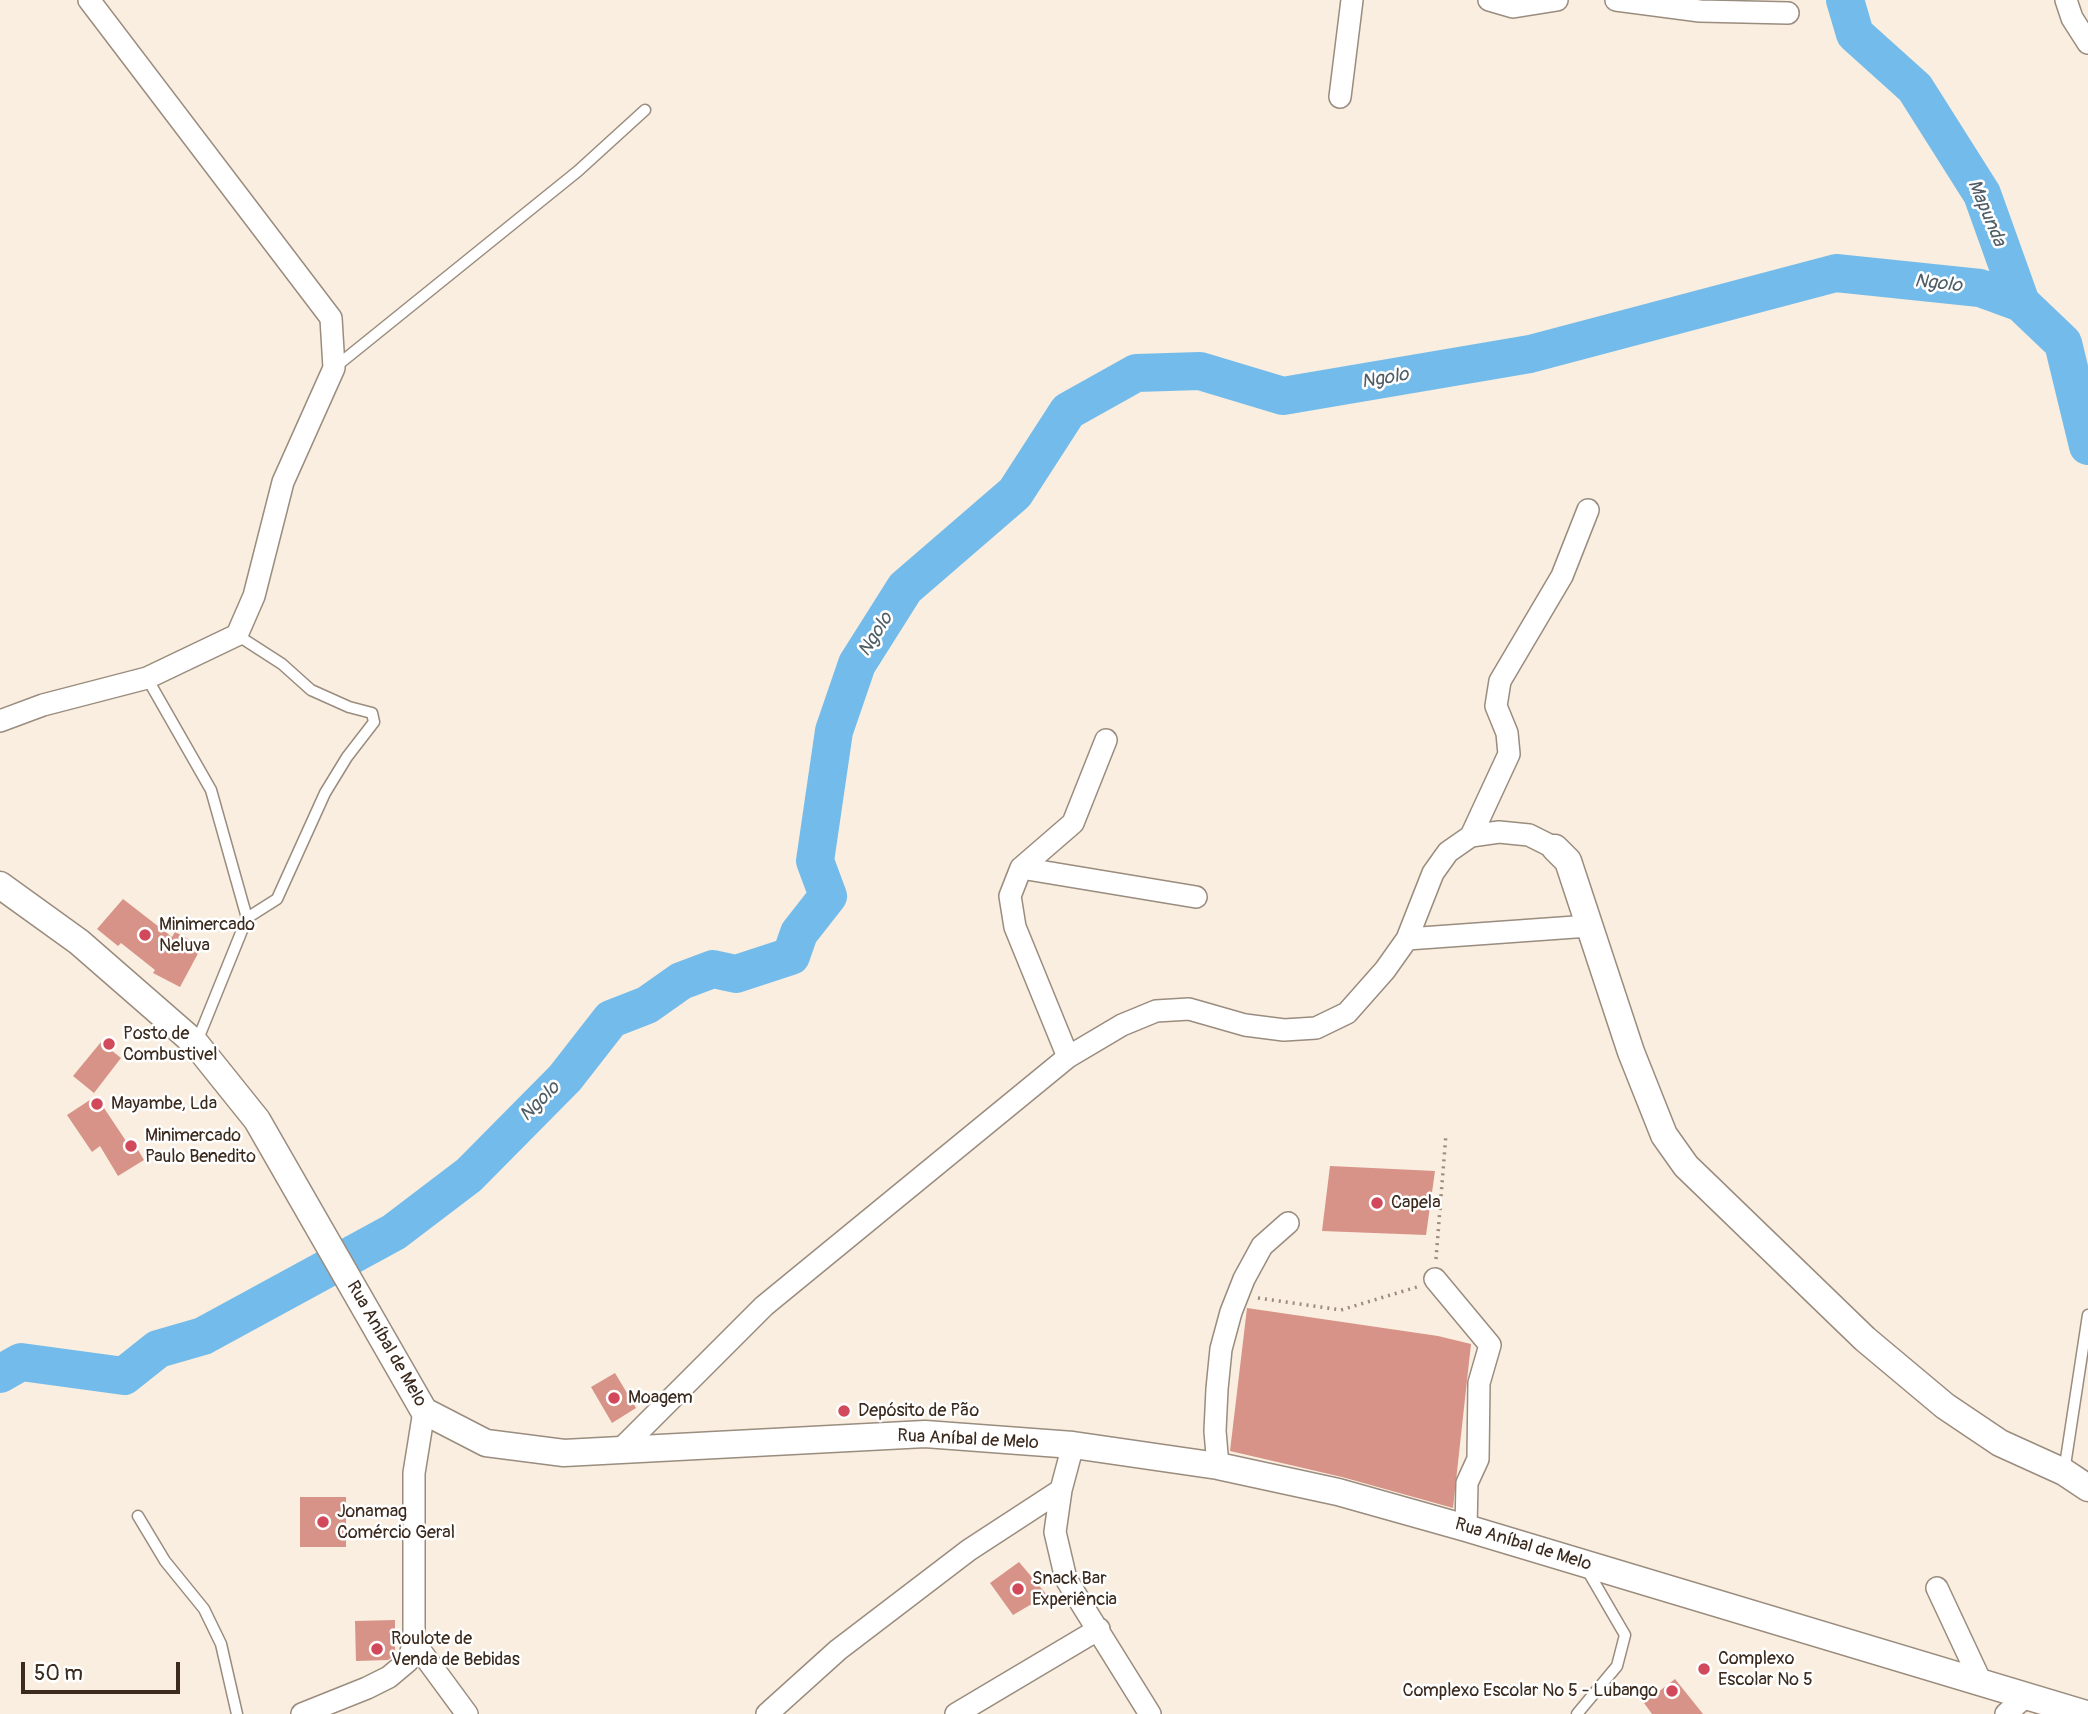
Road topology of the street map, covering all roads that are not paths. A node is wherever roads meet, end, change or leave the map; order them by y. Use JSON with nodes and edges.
{"nodes":[{"id":1,"x":89,"y":0,"type":"edge"},
{"id":2,"x":1352,"y":0,"type":"edge"},
{"id":3,"x":1489,"y":0,"type":"edge"},
{"id":4,"x":1557,"y":0,"type":"edge"},
{"id":5,"x":1616,"y":0,"type":"edge"},
{"id":6,"x":2066,"y":0,"type":"edge"},
{"id":7,"x":1788,"y":13,"type":"dead end"},
{"id":8,"x":2088,"y":43,"type":"edge"},
{"id":9,"x":1340,"y":97,"type":"dead end"},
{"id":10,"x":645,"y":110,"type":"dead end"},
{"id":11,"x":334,"y":369,"type":"junction"},
{"id":12,"x":1588,"y":510,"type":"dead end"},
{"id":13,"x":237,"y":635,"type":"junction"},
{"id":14,"x":147,"y":678,"type":"junction"},
{"id":15,"x":0,"y":721,"type":"edge"},
{"id":16,"x":1106,"y":740,"type":"dead end"},
{"id":17,"x":1471,"y":836,"type":"junction"},
{"id":18,"x":1555,"y":848,"type":"joint"},
{"id":19,"x":1021,"y":868,"type":"junction"},
{"id":20,"x":0,"y":885,"type":"edge"},
{"id":21,"x":1196,"y":897,"type":"dead end"},
{"id":22,"x":247,"y":918,"type":"junction"},
{"id":23,"x":1589,"y":926,"type":"junction"},
{"id":24,"x":1407,"y":939,"type":"junction"},
{"id":25,"x":196,"y":1044,"type":"junction"},
{"id":26,"x":1068,"y":1057,"type":"junction"},
{"id":27,"x":1288,"y":1223,"type":"dead end"},
{"id":28,"x":1435,"y":1279,"type":"road end"},
{"id":29,"x":2088,"y":1315,"type":"edge"},
{"id":30,"x":424,"y":1411,"type":"junction"},
{"id":31,"x":1073,"y":1446,"type":"junction"},
{"id":32,"x":621,"y":1449,"type":"junction"},
{"id":33,"x":1218,"y":1466,"type":"junction"},
{"id":34,"x":2064,"y":1472,"type":"junction"},
{"id":35,"x":2088,"y":1488,"type":"edge"},
{"id":36,"x":1061,"y":1490,"type":"junction"},
{"id":37,"x":138,"y":1516,"type":"dead end"},
{"id":38,"x":1466,"y":1528,"type":"junction"},
{"id":39,"x":1583,"y":1563,"type":"junction"},
{"id":40,"x":1937,"y":1588,"type":"dead end"},
{"id":41,"x":1099,"y":1629,"type":"junction"},
{"id":42,"x":414,"y":1642,"type":"junction"},
{"id":43,"x":1981,"y":1682,"type":"junction"},
{"id":44,"x":2026,"y":1696,"type":"junction"},
{"id":45,"x":237,"y":1714,"type":"edge"},
{"id":46,"x":302,"y":1714,"type":"edge"},
{"id":47,"x":467,"y":1714,"type":"edge"},
{"id":48,"x":767,"y":1714,"type":"edge"},
{"id":49,"x":956,"y":1714,"type":"edge"},
{"id":50,"x":1150,"y":1714,"type":"edge"},
{"id":51,"x":1577,"y":1714,"type":"edge"},
{"id":52,"x":2006,"y":1714,"type":"edge"},
{"id":53,"x":2085,"y":1714,"type":"edge"}],
"edges":[{"from":1,"to":11,"type":"street"},
{"from":2,"to":9,"type":"street"},
{"from":3,"to":4,"type":"street"},
{"from":5,"to":7,"type":"street"},
{"from":6,"to":8,"type":"street"},
{"from":10,"to":11,"type":"lane"},
{"from":11,"to":13,"type":"street"},
{"from":12,"to":17,"type":"street"},
{"from":13,"to":14,"type":"street"},
{"from":13,"to":22,"type":"lane"},
{"from":14,"to":15,"type":"street"},
{"from":14,"to":22,"type":"lane"},
{"from":16,"to":19,"type":"street"},
{"from":17,"to":18,"type":"street"},
{"from":17,"to":24,"type":"street"},
{"from":18,"to":23,"type":"street"},
{"from":19,"to":21,"type":"street"},
{"from":19,"to":26,"type":"street"},
{"from":20,"to":25,"type":"street","name":"Rua Aníbal de Melo"},
{"from":22,"to":25,"type":"lane"},
{"from":23,"to":24,"type":"street"},
{"from":23,"to":34,"type":"street"},
{"from":24,"to":26,"type":"street"},
{"from":25,"to":30,"type":"street","name":"Rua Aníbal de Melo"},
{"from":26,"to":32,"type":"street"},
{"from":27,"to":33,"type":"street"},
{"from":28,"to":38,"type":"street"},
{"from":29,"to":34,"type":"lane"},
{"from":30,"to":32,"type":"street","name":"Rua Aníbal de Melo"},
{"from":30,"to":42,"type":"street"},
{"from":31,"to":32,"type":"street","name":"Rua Aníbal de Melo"},
{"from":31,"to":33,"type":"street","name":"Rua Aníbal de Melo"},
{"from":31,"to":36,"type":"street"},
{"from":33,"to":38,"type":"street","name":"Rua Aníbal de Melo"},
{"from":34,"to":35,"type":"street"},
{"from":36,"to":41,"type":"street"},
{"from":36,"to":48,"type":"street"},
{"from":37,"to":45,"type":"lane"},
{"from":38,"to":39,"type":"street","name":"Rua Aníbal de Melo"},
{"from":39,"to":43,"type":"street","name":"Rua Aníbal de Melo"},
{"from":39,"to":51,"type":"lane"},
{"from":40,"to":43,"type":"street"},
{"from":41,"to":49,"type":"street"},
{"from":41,"to":50,"type":"street"},
{"from":42,"to":46,"type":"street"},
{"from":42,"to":47,"type":"street"},
{"from":43,"to":44,"type":"street","name":"Rua Aníbal de Melo"},
{"from":44,"to":52,"type":"street"},
{"from":44,"to":53,"type":"street","name":"Rua Aníbal de Melo"}]}
